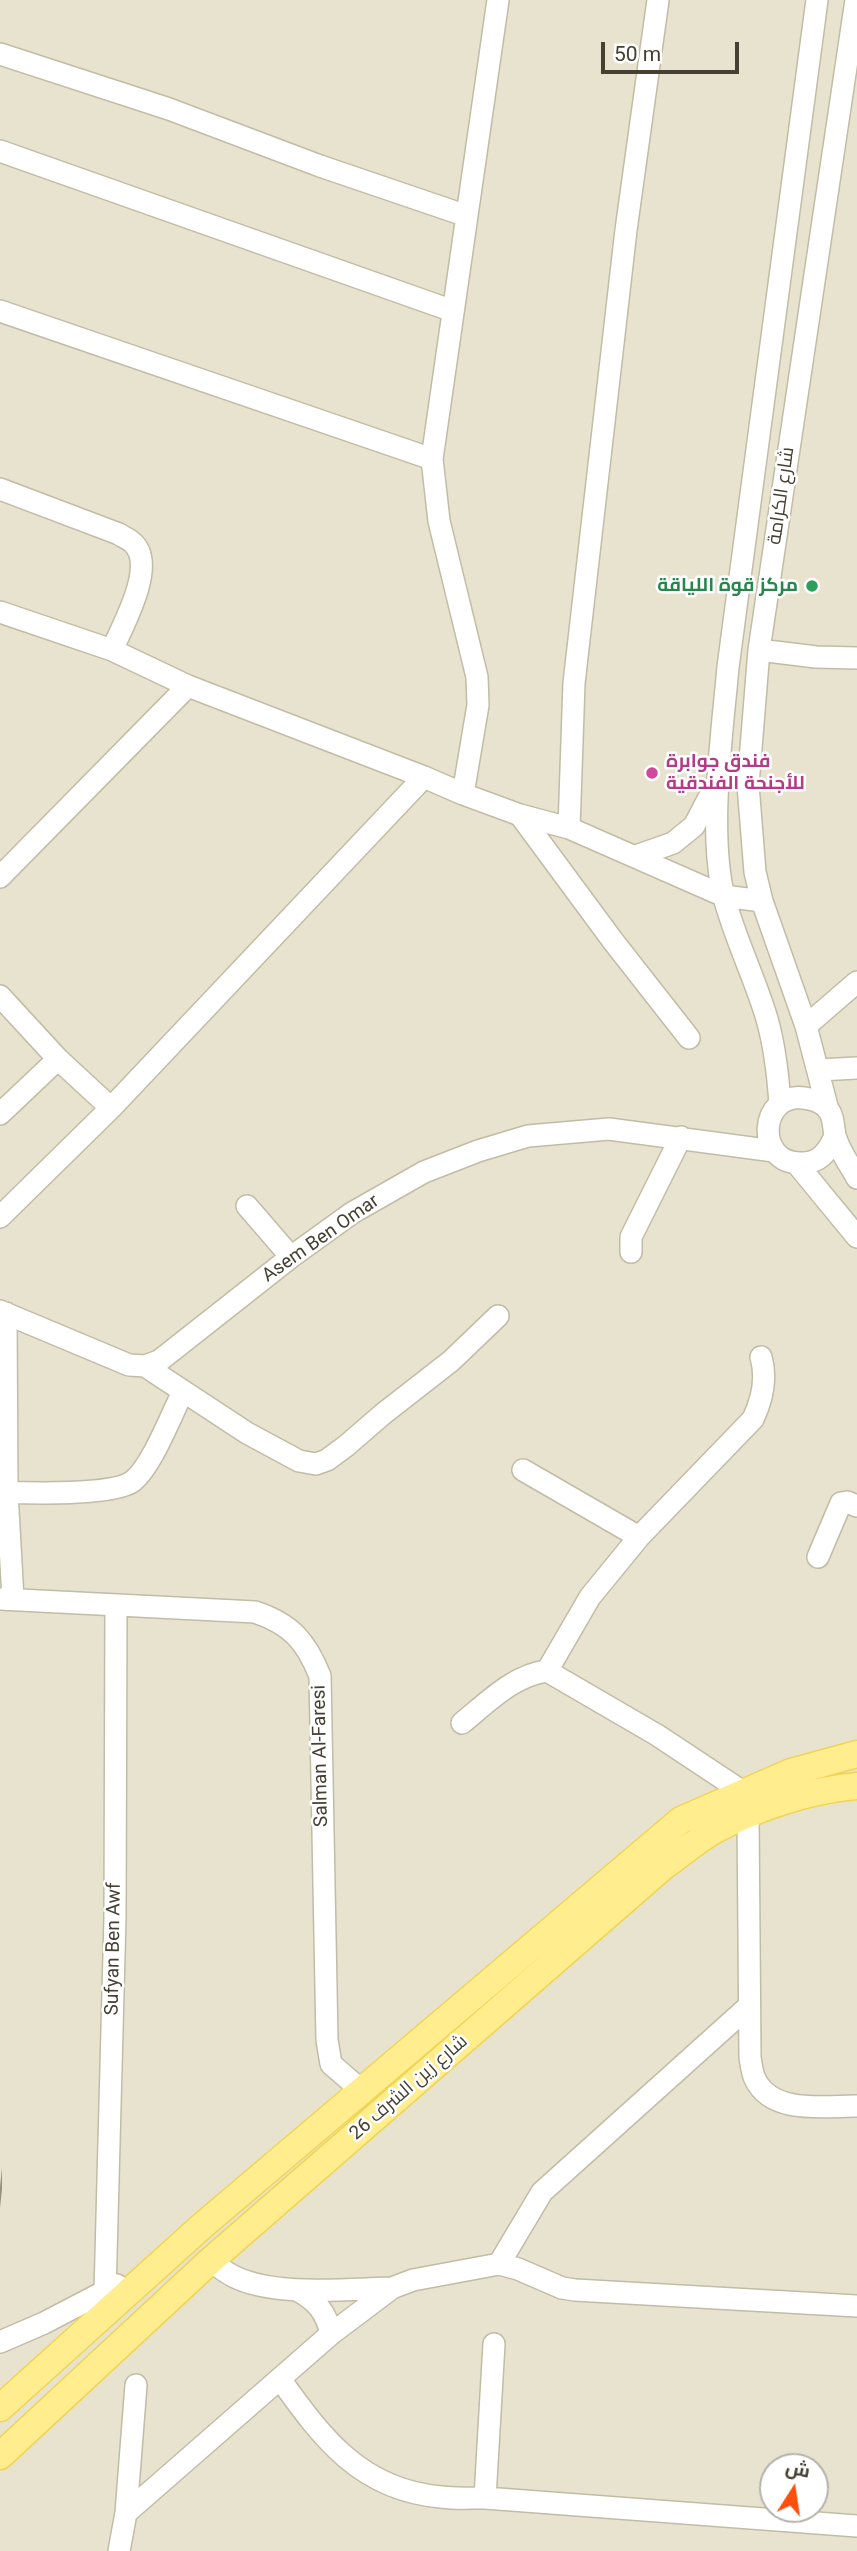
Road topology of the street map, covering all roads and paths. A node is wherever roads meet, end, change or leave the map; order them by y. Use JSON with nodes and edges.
{"nodes":[{"id":1,"x":498,"y":0,"type":"edge"},
{"id":2,"x":658,"y":0,"type":"edge"},
{"id":3,"x":817,"y":0,"type":"edge"},
{"id":4,"x":856,"y":0,"type":"edge"},
{"id":5,"x":0,"y":54,"type":"edge"},
{"id":6,"x":0,"y":151,"type":"edge"},
{"id":7,"x":467,"y":216,"type":"junction"},
{"id":8,"x":0,"y":311,"type":"edge"},
{"id":9,"x":453,"y":311,"type":"junction"},
{"id":10,"x":432,"y":459,"type":"junction"},
{"id":11,"x":0,"y":489,"type":"edge"},
{"id":12,"x":0,"y":612,"type":"edge"},
{"id":13,"x":112,"y":650,"type":"junction"},
{"id":14,"x":759,"y":650,"type":"junction"},
{"id":15,"x":857,"y":658,"type":"edge"},
{"id":16,"x":188,"y":686,"type":"junction"},
{"id":17,"x":424,"y":777,"type":"junction"},
{"id":18,"x":718,"y":779,"type":"junction"},
{"id":19,"x":463,"y":794,"type":"junction"},
{"id":20,"x":520,"y":815,"type":"junction"},
{"id":21,"x":569,"y":828,"type":"junction"},
{"id":22,"x":636,"y":856,"type":"junction"},
{"id":23,"x":0,"y":877,"type":"edge"},
{"id":24,"x":724,"y":896,"type":"junction"},
{"id":25,"x":762,"y":901,"type":"junction"},
{"id":26,"x":857,"y":982,"type":"edge"},
{"id":27,"x":0,"y":996,"type":"edge"},
{"id":28,"x":806,"y":1026,"type":"junction"},
{"id":29,"x":689,"y":1038,"type":"dead end"},
{"id":30,"x":58,"y":1059,"type":"junction"},
{"id":31,"x":857,"y":1068,"type":"edge"},
{"id":32,"x":819,"y":1070,"type":"junction"},
{"id":33,"x":780,"y":1104,"type":"junction"},
{"id":34,"x":111,"y":1108,"type":"junction"},
{"id":35,"x":828,"y":1110,"type":"junction"},
{"id":36,"x":0,"y":1114,"type":"edge"},
{"id":37,"x":768,"y":1126,"type":"junction"},
{"id":38,"x":835,"y":1136,"type":"junction"},
{"id":39,"x":681,"y":1137,"type":"junction"},
{"id":40,"x":710,"y":1142,"type":"junction"},
{"id":41,"x":774,"y":1151,"type":"junction"},
{"id":42,"x":797,"y":1164,"type":"junction"},
{"id":43,"x":857,"y":1178,"type":"edge"},
{"id":44,"x":247,"y":1206,"type":"dead end"},
{"id":45,"x":0,"y":1217,"type":"edge"},
{"id":46,"x":857,"y":1237,"type":"edge"},
{"id":47,"x":631,"y":1252,"type":"dead end"},
{"id":48,"x":292,"y":1257,"type":"junction"},
{"id":49,"x":3,"y":1312,"type":"edge"},
{"id":50,"x":498,"y":1316,"type":"dead end"},
{"id":51,"x":761,"y":1357,"type":"dead end"},
{"id":52,"x":145,"y":1366,"type":"junction"},
{"id":53,"x":183,"y":1392,"type":"junction"},
{"id":54,"x":523,"y":1470,"type":"dead end"},
{"id":55,"x":3,"y":1492,"type":"edge"},
{"id":56,"x":857,"y":1506,"type":"edge"},
{"id":57,"x":639,"y":1537,"type":"junction"},
{"id":58,"x":818,"y":1558,"type":"dead end"},
{"id":59,"x":7,"y":1599,"type":"edge"},
{"id":60,"x":116,"y":1605,"type":"junction"},
{"id":61,"x":547,"y":1671,"type":"junction"},
{"id":62,"x":462,"y":1723,"type":"dead end"},
{"id":63,"x":851,"y":1752,"type":"edge"},
{"id":64,"x":857,"y":1786,"type":"edge"},
{"id":65,"x":745,"y":1804,"type":"junction"},
{"id":66,"x":750,"y":2006,"type":"junction"},
{"id":67,"x":361,"y":2090,"type":"junction"},
{"id":68,"x":857,"y":2106,"type":"edge"},
{"id":69,"x":202,"y":2226,"type":"junction"},
{"id":70,"x":210,"y":2261,"type":"junction"},
{"id":71,"x":499,"y":2264,"type":"junction"},
{"id":72,"x":392,"y":2288,"type":"junction"},
{"id":73,"x":297,"y":2290,"type":"junction"},
{"id":74,"x":105,"y":2293,"type":"junction"},
{"id":75,"x":857,"y":2306,"type":"edge"},
{"id":76,"x":331,"y":2334,"type":"junction"},
{"id":77,"x":0,"y":2342,"type":"edge"},
{"id":78,"x":494,"y":2344,"type":"dead end"},
{"id":79,"x":280,"y":2379,"type":"junction"},
{"id":80,"x":136,"y":2385,"type":"dead end"},
{"id":81,"x":0,"y":2408,"type":"edge"},
{"id":82,"x":0,"y":2456,"type":"edge"},
{"id":83,"x":485,"y":2498,"type":"junction"},
{"id":84,"x":126,"y":2513,"type":"junction"},
{"id":85,"x":857,"y":2526,"type":"edge"},
{"id":86,"x":119,"y":2551,"type":"edge"}],
"edges":[{"from":1,"to":7,"type":"street"},
{"from":2,"to":21,"type":"street"},
{"from":3,"to":18,"type":"street","name":"شارع الكرامة"},
{"from":4,"to":14,"type":"street","name":"شارع الكرامة"},
{"from":5,"to":7,"type":"street"},
{"from":6,"to":9,"type":"street"},
{"from":7,"to":9,"type":"street"},
{"from":8,"to":10,"type":"street"},
{"from":9,"to":10,"type":"street"},
{"from":10,"to":19,"type":"street"},
{"from":11,"to":13,"type":"street"},
{"from":12,"to":13,"type":"street"},
{"from":13,"to":16,"type":"street"},
{"from":14,"to":15,"type":"street"},
{"from":14,"to":25,"type":"street","name":"شارع الكرامة"},
{"from":16,"to":17,"type":"street"},
{"from":16,"to":23,"type":"street"},
{"from":17,"to":19,"type":"street"},
{"from":17,"to":34,"type":"street"},
{"from":18,"to":22,"type":"street"},
{"from":18,"to":24,"type":"street","name":"شارع الكرامة"},
{"from":19,"to":20,"type":"street"},
{"from":20,"to":21,"type":"street"},
{"from":20,"to":29,"type":"street"},
{"from":21,"to":22,"type":"street"},
{"from":22,"to":24,"type":"street"},
{"from":24,"to":25,"type":"street"},
{"from":24,"to":33,"type":"street","name":"شارع الكرامة"},
{"from":25,"to":28,"type":"street","name":"شارع الكرامة"},
{"from":26,"to":28,"type":"street"},
{"from":27,"to":30,"type":"street"},
{"from":28,"to":32,"type":"street","name":"شارع الكرامة"},
{"from":30,"to":34,"type":"street"},
{"from":30,"to":36,"type":"street"},
{"from":31,"to":32,"type":"street"},
{"from":32,"to":35,"type":"street","name":"شارع الكرامة"},
{"from":33,"to":35,"type":"street"},
{"from":33,"to":37,"type":"street"},
{"from":34,"to":45,"type":"street"},
{"from":35,"to":38,"type":"street"},
{"from":37,"to":40,"type":"street"},
{"from":37,"to":41,"type":"street"},
{"from":38,"to":42,"type":"street"},
{"from":38,"to":43,"type":"street"},
{"from":39,"to":40,"type":"street","name":"Asem Ben Omar"},
{"from":39,"to":47,"type":"street"},
{"from":39,"to":48,"type":"street","name":"Asem Ben Omar"},
{"from":40,"to":41,"type":"street","name":"Asem Ben Omar"},
{"from":41,"to":42,"type":"street"},
{"from":42,"to":46,"type":"street"},
{"from":44,"to":48,"type":"street"},
{"from":48,"to":52,"type":"street","name":"Asem Ben Omar"},
{"from":49,"to":52,"type":"street"},
{"from":49,"to":55,"type":"street"},
{"from":50,"to":53,"type":"street"},
{"from":51,"to":57,"type":"street"},
{"from":52,"to":53,"type":"street"},
{"from":53,"to":55,"type":"street"},
{"from":54,"to":57,"type":"street"},
{"from":55,"to":59,"type":"street"},
{"from":56,"to":58,"type":"street"},
{"from":57,"to":61,"type":"street"},
{"from":59,"to":60,"type":"street","name":"Salman Al-Faresi"},
{"from":60,"to":67,"type":"street","name":"Salman Al-Faresi"},
{"from":60,"to":74,"type":"street","name":"Sufyan Ben Awf"},
{"from":61,"to":62,"type":"street"},
{"from":61,"to":65,"type":"street"},
{"from":63,"to":65,"type":"main road","name":"شارع زين الشرف 26"},
{"from":64,"to":65,"type":"main road","name":"شارع زين الشرف 26"},
{"from":65,"to":66,"type":"street"},
{"from":65,"to":67,"type":"main road","name":"شارع زين الشرف 26"},
{"from":65,"to":70,"type":"main road","name":"شارع زين الشرف 26"},
{"from":66,"to":68,"type":"street"},
{"from":66,"to":71,"type":"street"},
{"from":67,"to":69,"type":"main road","name":"شارع زين الشرف 26"},
{"from":69,"to":74,"type":"street"},
{"from":69,"to":81,"type":"main road","name":"شارع زين الشرف 26"},
{"from":70,"to":73,"type":"street"},
{"from":70,"to":82,"type":"main road","name":"شارع زين الشرف 26"},
{"from":71,"to":72,"type":"street"},
{"from":71,"to":75,"type":"street"},
{"from":72,"to":73,"type":"street"},
{"from":72,"to":76,"type":"street"},
{"from":73,"to":76,"type":"street"},
{"from":74,"to":77,"type":"street"},
{"from":76,"to":79,"type":"street"},
{"from":78,"to":83,"type":"street"},
{"from":79,"to":83,"type":"street"},
{"from":79,"to":84,"type":"street"},
{"from":80,"to":84,"type":"street"},
{"from":83,"to":85,"type":"street"},
{"from":84,"to":86,"type":"street"}]}
